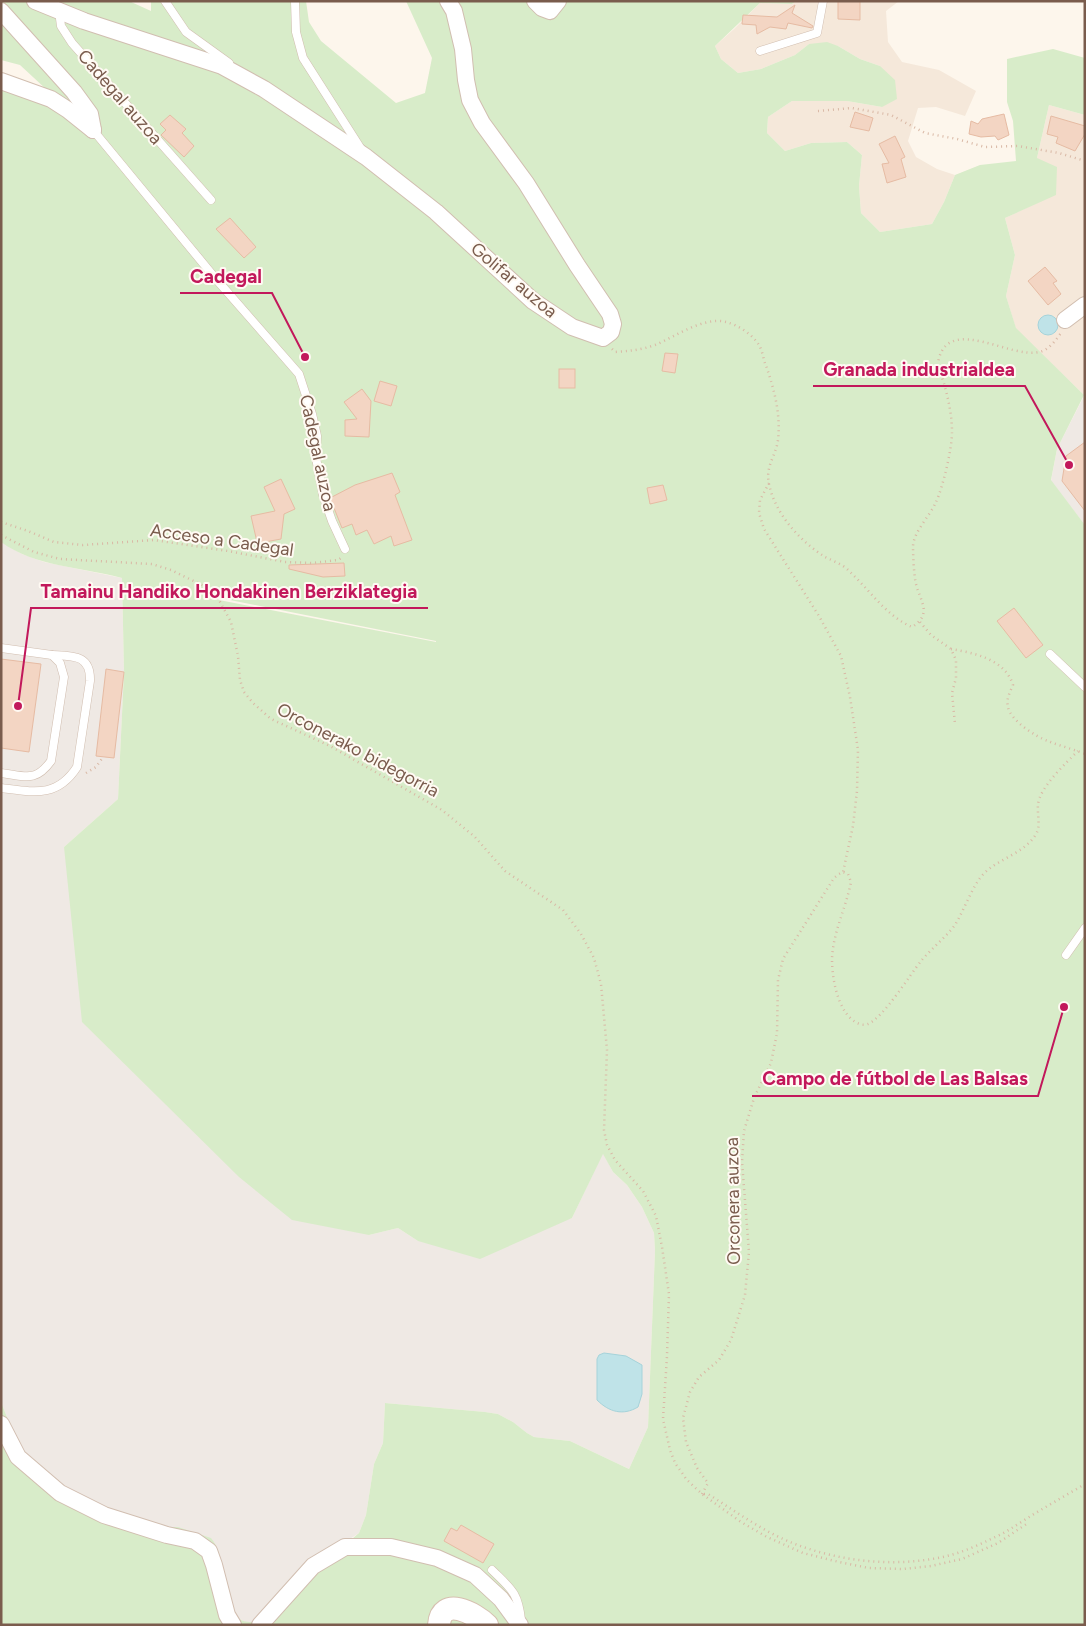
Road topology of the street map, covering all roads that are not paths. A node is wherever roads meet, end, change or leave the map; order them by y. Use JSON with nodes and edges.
{"nodes":[{"id":1,"x":35,"y":1,"type":"edge"},
{"id":2,"x":165,"y":1,"type":"edge"},
{"id":3,"x":295,"y":1,"type":"edge"},
{"id":4,"x":448,"y":1,"type":"edge"},
{"id":5,"x":535,"y":1,"type":"edge"},
{"id":6,"x":558,"y":1,"type":"edge"},
{"id":7,"x":823,"y":1,"type":"edge"},
{"id":8,"x":1,"y":11,"type":"edge"},
{"id":9,"x":59,"y":11,"type":"junction"},
{"id":10,"x":760,"y":51,"type":"dead end"},
{"id":11,"x":1,"y":81,"type":"edge"},
{"id":12,"x":264,"y":89,"type":"junction"},
{"id":13,"x":93,"y":130,"type":"junction"},
{"id":14,"x":366,"y":157,"type":"junction"},
{"id":15,"x":211,"y":200,"type":"dead end"},
{"id":16,"x":1085,"y":305,"type":"edge"},
{"id":17,"x":1065,"y":320,"type":"road end"},
{"id":18,"x":346,"y":549,"type":"road end"},
{"id":19,"x":1,"y":648,"type":"edge"},
{"id":20,"x":52,"y":654,"type":"junction"},
{"id":21,"x":1050,"y":654,"type":"dead end"},
{"id":22,"x":1085,"y":687,"type":"edge"},
{"id":23,"x":1,"y":773,"type":"edge"},
{"id":24,"x":1,"y":788,"type":"edge"},
{"id":25,"x":1085,"y":928,"type":"edge"},
{"id":26,"x":1066,"y":955,"type":"dead end"},
{"id":27,"x":1,"y":1424,"type":"edge"},
{"id":28,"x":492,"y":1570,"type":"dead end"},
{"id":29,"x":233,"y":1625,"type":"edge"},
{"id":30,"x":260,"y":1625,"type":"edge"},
{"id":31,"x":439,"y":1625,"type":"edge"},
{"id":32,"x":487,"y":1625,"type":"edge"},
{"id":33,"x":521,"y":1625,"type":"edge"}],
"edges":[{"from":1,"to":9,"type":"street","name":"Cadegal auzoa"},
{"from":2,"to":12,"type":"lane"},
{"from":3,"to":14,"type":"lane"},
{"from":4,"to":14,"type":"street","name":"Golifar auzoa"},
{"from":5,"to":6,"type":"street"},
{"from":7,"to":10,"type":"lane"},
{"from":8,"to":13,"type":"street","name":"Cadegal auzoa"},
{"from":9,"to":12,"type":"street","name":"Cadegal auzoa"},
{"from":9,"to":15,"type":"lane","name":"Cadegal auzoa"},
{"from":11,"to":13,"type":"street","name":"Cadegal auzoa"},
{"from":12,"to":14,"type":"street","name":"Golifar auzoa"},
{"from":13,"to":18,"type":"lane","name":"Cadegal auzoa"},
{"from":16,"to":17,"type":"street"},
{"from":19,"to":20,"type":"lane"},
{"from":20,"to":23,"type":"lane"},
{"from":20,"to":24,"type":"lane"},
{"from":21,"to":22,"type":"lane"},
{"from":25,"to":26,"type":"lane"},
{"from":27,"to":29,"type":"street"},
{"from":28,"to":33,"type":"lane"},
{"from":30,"to":33,"type":"street"},
{"from":31,"to":32,"type":"street"}]}
